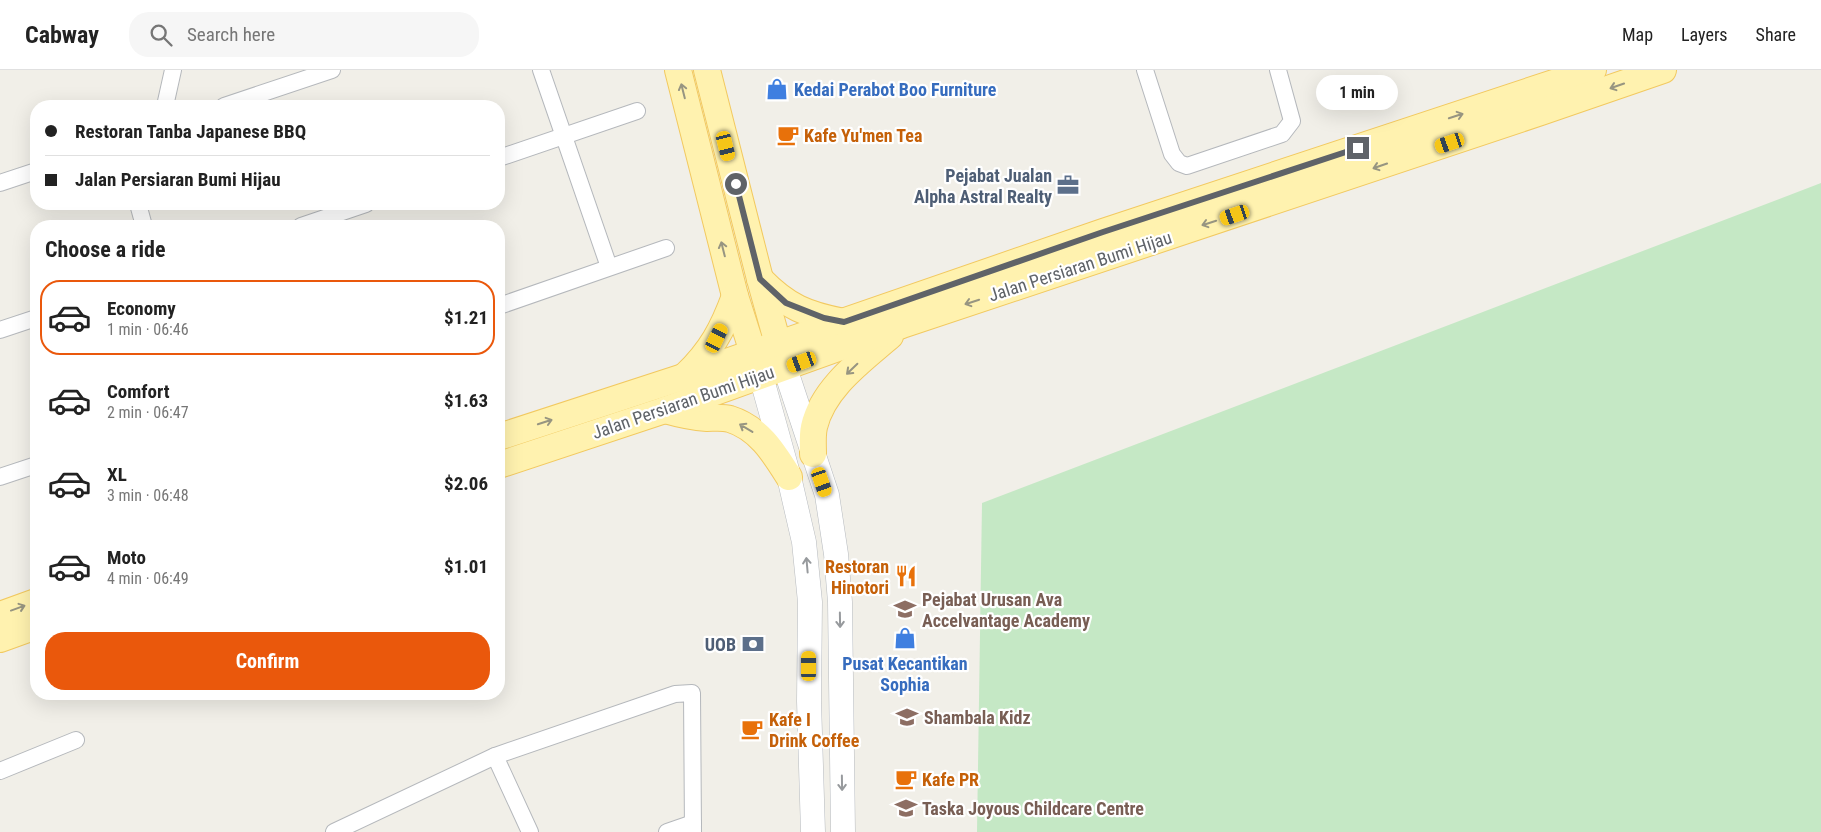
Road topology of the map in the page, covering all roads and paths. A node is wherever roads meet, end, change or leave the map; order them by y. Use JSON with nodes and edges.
{"nodes":[{"id":1,"x":173,"y":70,"type":"edge"},
{"id":2,"x":332,"y":70,"type":"edge"},
{"id":3,"x":541,"y":70,"type":"edge"},
{"id":4,"x":678,"y":70,"type":"edge"},
{"id":5,"x":707,"y":70,"type":"edge"},
{"id":6,"x":1145,"y":70,"type":"edge"},
{"id":7,"x":1278,"y":70,"type":"edge"},
{"id":8,"x":1593,"y":70,"type":"edge"},
{"id":9,"x":1663,"y":70,"type":"edge"},
{"id":10,"x":166,"y":100,"type":"edge"},
{"id":11,"x":242,"y":100,"type":"edge"},
{"id":12,"x":637,"y":111,"type":"dead end"},
{"id":13,"x":564,"y":136,"type":"junction"},
{"id":14,"x":1411,"y":143,"type":"junction"},
{"id":15,"x":505,"y":156,"type":"edge"},
{"id":16,"x":30,"y":173,"type":"edge"},
{"id":17,"x":0,"y":183,"type":"edge"},
{"id":18,"x":1254,"y":195,"type":"junction"},
{"id":19,"x":348,"y":210,"type":"edge"},
{"id":20,"x":319,"y":220,"type":"edge"},
{"id":21,"x":666,"y":248,"type":"dead end"},
{"id":22,"x":609,"y":268,"type":"junction"},
{"id":23,"x":760,"y":279,"type":"junction"},
{"id":24,"x":735,"y":296,"type":"junction"},
{"id":25,"x":505,"y":304,"type":"edge"},
{"id":26,"x":30,"y":320,"type":"edge"},
{"id":27,"x":844,"y":322,"type":"junction"},
{"id":28,"x":902,"y":325,"type":"junction"},
{"id":29,"x":0,"y":330,"type":"edge"},
{"id":30,"x":782,"y":356,"type":"junction"},
{"id":31,"x":757,"y":364,"type":"junction"},
{"id":32,"x":683,"y":377,"type":"junction"},
{"id":33,"x":665,"y":410,"type":"junction"},
{"id":34,"x":505,"y":435,"type":"edge"},
{"id":35,"x":812,"y":454,"type":"junction"},
{"id":36,"x":505,"y":463,"type":"edge"},
{"id":37,"x":30,"y":467,"type":"edge"},
{"id":38,"x":0,"y":477,"type":"edge"},
{"id":39,"x":789,"y":477,"type":"junction"},
{"id":40,"x":30,"y":604,"type":"edge"},
{"id":41,"x":0,"y":614,"type":"edge"},
{"id":42,"x":30,"y":628,"type":"edge"},
{"id":43,"x":0,"y":639,"type":"edge"},
{"id":44,"x":76,"y":740,"type":"dead end"},
{"id":45,"x":495,"y":756,"type":"junction"},
{"id":46,"x":0,"y":771,"type":"edge"},
{"id":47,"x":693,"y":828,"type":"edge"},
{"id":48,"x":341,"y":830,"type":"edge"},
{"id":49,"x":530,"y":832,"type":"edge"},
{"id":50,"x":667,"y":832,"type":"edge"},
{"id":51,"x":813,"y":832,"type":"edge"},
{"id":52,"x":843,"y":832,"type":"edge"}],
"edges":[{"from":1,"to":10,"type":"street"},
{"from":2,"to":11,"type":"street"},
{"from":3,"to":13,"type":"street"},
{"from":24,"to":4,"type":"main road","one_way":true},
{"from":5,"to":23,"type":"main road"},
{"from":6,"to":7,"type":"street"},
{"from":14,"to":8,"type":"main road","name":"Jalan Persiaran Bumi Hijau","one_way":true},
{"from":9,"to":14,"type":"main road","name":"Jalan Persiaran Bumi Hijau","one_way":true},
{"from":12,"to":13,"type":"street"},
{"from":13,"to":15,"type":"street"},
{"from":13,"to":22,"type":"street"},
{"from":14,"to":18,"type":"main road","name":"Jalan Persiaran Bumi Hijau"},
{"from":16,"to":17,"type":"street"},
{"from":18,"to":27,"type":"main road","name":"Jalan Persiaran Bumi Hijau"},
{"from":18,"to":28,"type":"main road","name":"Jalan Persiaran Bumi Hijau","one_way":true},
{"from":19,"to":20,"type":"street"},
{"from":21,"to":22,"type":"street"},
{"from":22,"to":25,"type":"street"},
{"from":23,"to":27,"type":"main road"},
{"from":23,"to":30,"type":"main road"},
{"from":24,"to":31,"type":"main road"},
{"from":24,"to":32,"type":"main road"},
{"from":26,"to":29,"type":"street"},
{"from":27,"to":30,"type":"main road","name":"Jalan Persiaran Bumi Hijau"},
{"from":28,"to":30,"type":"main road","name":"Jalan Persiaran Bumi Hijau"},
{"from":28,"to":35,"type":"main road","one_way":true},
{"from":30,"to":31,"type":"main road","name":"Jalan Persiaran Bumi Hijau"},
{"from":30,"to":35,"type":"main road"},
{"from":31,"to":32,"type":"main road","name":"Jalan Persiaran Bumi Hijau"},
{"from":31,"to":33,"type":"main road","name":"Jalan Persiaran Bumi Hijau"},
{"from":31,"to":39,"type":"main road"},
{"from":34,"to":32,"type":"main road","name":"Jalan Persiaran Bumi Hijau","one_way":true},
{"from":33,"to":36,"type":"main road","name":"Jalan Persiaran Bumi Hijau"},
{"from":39,"to":33,"type":"main road","one_way":true},
{"from":35,"to":52,"type":"main road","one_way":true},
{"from":37,"to":38,"type":"street"},
{"from":51,"to":39,"type":"main road","one_way":true},
{"from":41,"to":40,"type":"main road","one_way":true},
{"from":42,"to":43,"type":"main road"},
{"from":44,"to":46,"type":"street"},
{"from":45,"to":47,"type":"street"},
{"from":45,"to":48,"type":"street"},
{"from":45,"to":49,"type":"street"},
{"from":47,"to":50,"type":"street"}]}
